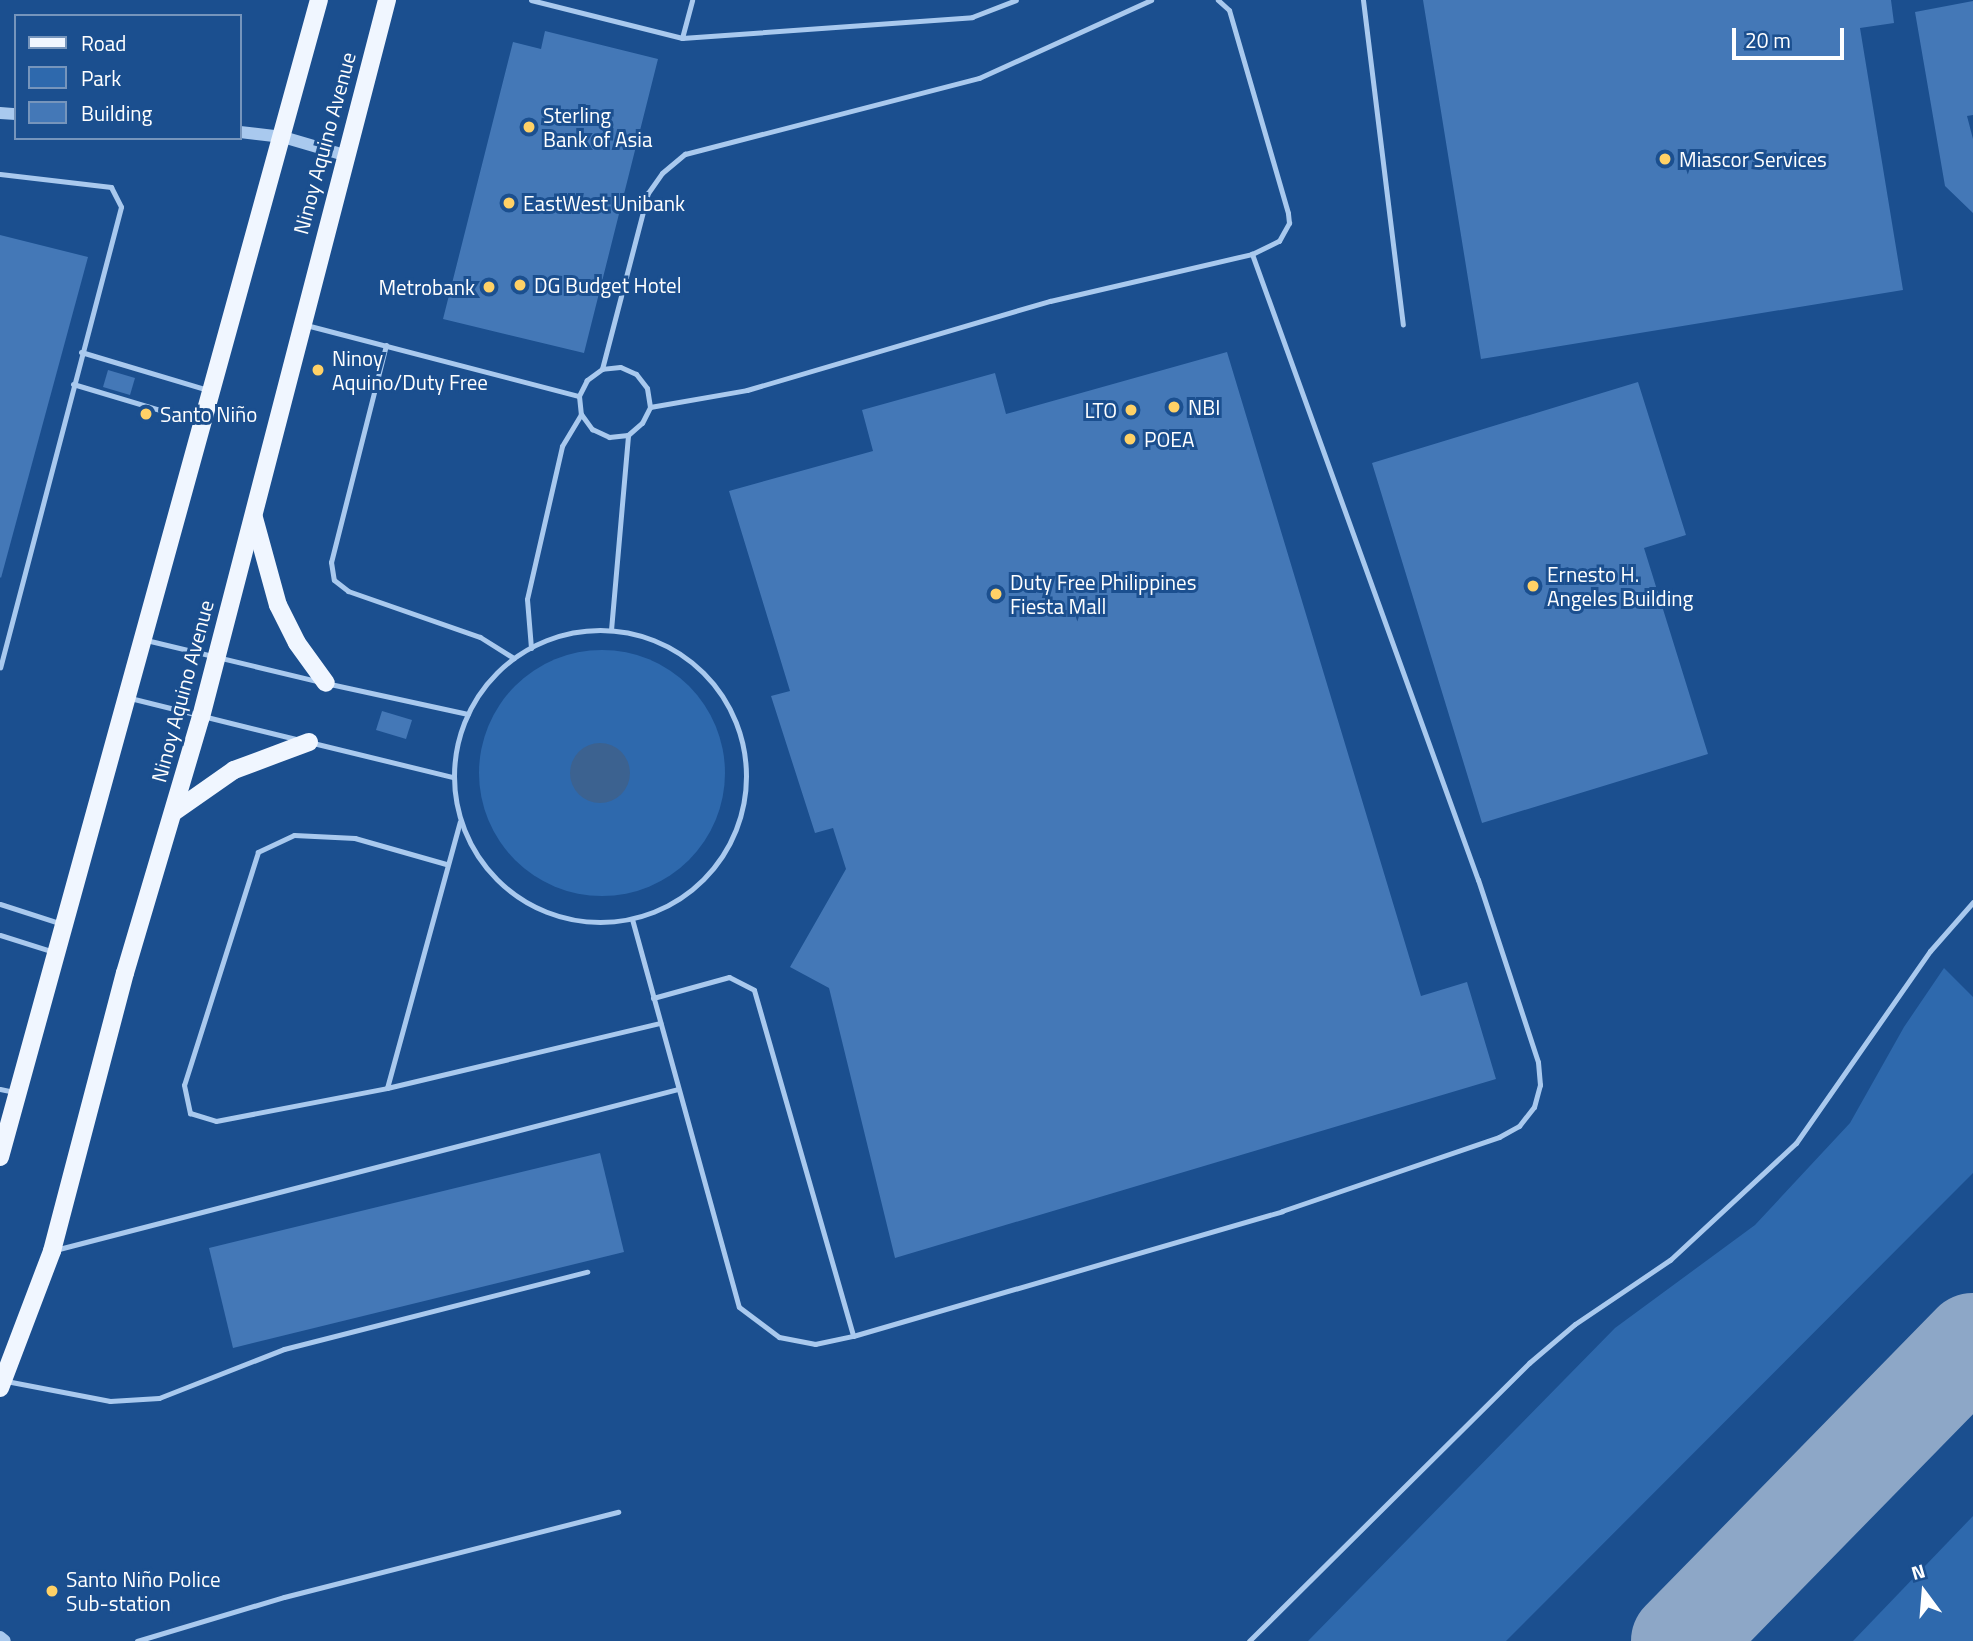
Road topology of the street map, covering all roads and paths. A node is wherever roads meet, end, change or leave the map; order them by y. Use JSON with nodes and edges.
{"nodes":[{"id":1,"x":319,"y":0,"type":"edge"},
{"id":2,"x":387,"y":0,"type":"edge"},
{"id":3,"x":531,"y":0,"type":"edge"},
{"id":4,"x":692,"y":0,"type":"edge"},
{"id":5,"x":1016,"y":0,"type":"edge"},
{"id":6,"x":1150,"y":0,"type":"edge"},
{"id":7,"x":1218,"y":0,"type":"edge"},
{"id":8,"x":1363,"y":0,"type":"edge"},
{"id":9,"x":681,"y":38,"type":"junction"},
{"id":10,"x":242,"y":132,"type":"edge"},
{"id":11,"x":284,"y":137,"type":"junction"},
{"id":12,"x":344,"y":155,"type":"junction"},
{"id":13,"x":0,"y":174,"type":"edge"},
{"id":14,"x":1252,"y":254,"type":"junction"},
{"id":15,"x":300,"y":323,"type":"junction"},
{"id":16,"x":1403,"y":325,"type":"dead end"},
{"id":17,"x":386,"y":345,"type":"junction"},
{"id":18,"x":81,"y":352,"type":"junction"},
{"id":19,"x":602,"y":369,"type":"junction"},
{"id":20,"x":73,"y":384,"type":"junction"},
{"id":21,"x":211,"y":391,"type":"junction"},
{"id":22,"x":579,"y":396,"type":"junction"},
{"id":23,"x":650,"y":407,"type":"junction"},
{"id":24,"x":581,"y":414,"type":"junction"},
{"id":25,"x":202,"y":422,"type":"junction"},
{"id":26,"x":628,"y":435,"type":"junction"},
{"id":27,"x":253,"y":512,"type":"junction"},
{"id":28,"x":611,"y":631,"type":"junction"},
{"id":29,"x":143,"y":640,"type":"junction"},
{"id":30,"x":531,"y":648,"type":"junction"},
{"id":31,"x":216,"y":659,"type":"junction"},
{"id":32,"x":514,"y":659,"type":"junction"},
{"id":33,"x":0,"y":667,"type":"edge"},
{"id":34,"x":326,"y":683,"type":"junction"},
{"id":35,"x":127,"y":697,"type":"junction"},
{"id":36,"x":468,"y":714,"type":"junction"},
{"id":37,"x":201,"y":717,"type":"junction"},
{"id":38,"x":309,"y":742,"type":"junction"},
{"id":39,"x":453,"y":777,"type":"junction"},
{"id":40,"x":174,"y":812,"type":"junction"},
{"id":41,"x":460,"y":822,"type":"junction"},
{"id":42,"x":446,"y":864,"type":"junction"},
{"id":43,"x":1973,"y":902,"type":"edge"},
{"id":44,"x":0,"y":904,"type":"edge"},
{"id":45,"x":632,"y":919,"type":"junction"},
{"id":46,"x":65,"y":925,"type":"junction"},
{"id":47,"x":0,"y":935,"type":"edge"},
{"id":48,"x":58,"y":953,"type":"junction"},
{"id":49,"x":653,"y":998,"type":"junction"},
{"id":50,"x":660,"y":1023,"type":"junction"},
{"id":51,"x":387,"y":1088,"type":"junction"},
{"id":52,"x":0,"y":1089,"type":"edge"},
{"id":53,"x":678,"y":1089,"type":"junction"},
{"id":54,"x":21,"y":1093,"type":"junction"},
{"id":55,"x":0,"y":1157,"type":"edge"},
{"id":56,"x":52,"y":1251,"type":"junction"},
{"id":57,"x":587,"y":1272,"type":"dead end"},
{"id":58,"x":853,"y":1336,"type":"junction"},
{"id":59,"x":1,"y":1384,"type":"edge"},
{"id":60,"x":618,"y":1512,"type":"dead end"},
{"id":61,"x":0,"y":1637,"type":"edge"},
{"id":62,"x":5,"y":1641,"type":"edge"},
{"id":63,"x":137,"y":1641,"type":"edge"},
{"id":64,"x":1249,"y":1641,"type":"edge"}],
"edges":[{"from":1,"to":11,"type":"main road","name":"Ninoy Aquino Avenue"},
{"from":2,"to":12,"type":"main road","name":"Ninoy Aquino Avenue"},
{"from":3,"to":9,"type":"lane"},
{"from":4,"to":9,"type":"lane"},
{"from":5,"to":9,"type":"lane"},
{"from":6,"to":19,"type":"lane"},
{"from":7,"to":14,"type":"lane"},
{"from":8,"to":16,"type":"lane"},
{"from":10,"to":11,"type":"street"},
{"from":11,"to":12,"type":"street"},
{"from":11,"to":21,"type":"main road","name":"Ninoy Aquino Avenue"},
{"from":12,"to":15,"type":"main road","name":"Ninoy Aquino Avenue"},
{"from":13,"to":18,"type":"lane"},
{"from":14,"to":23,"type":"lane"},
{"from":14,"to":58,"type":"lane"},
{"from":15,"to":17,"type":"lane"},
{"from":15,"to":27,"type":"main road","name":"Ninoy Aquino Avenue"},
{"from":17,"to":22,"type":"lane"},
{"from":17,"to":32,"type":"lane"},
{"from":18,"to":20,"type":"lane"},
{"from":18,"to":21,"type":"lane"},
{"from":19,"to":22,"type":"lane"},
{"from":19,"to":23,"type":"lane"},
{"from":20,"to":25,"type":"lane"},
{"from":20,"to":33,"type":"lane"},
{"from":21,"to":25,"type":"main road","name":"Ninoy Aquino Avenue"},
{"from":22,"to":24,"type":"lane"},
{"from":23,"to":26,"type":"lane"},
{"from":24,"to":26,"type":"lane"},
{"from":24,"to":30,"type":"lane"},
{"from":25,"to":29,"type":"main road","name":"Ninoy Aquino Avenue"},
{"from":26,"to":28,"type":"lane"},
{"from":27,"to":31,"type":"main road","name":"Ninoy Aquino Avenue"},
{"from":27,"to":34,"type":"main road"},
{"from":28,"to":30,"type":"lane"},
{"from":28,"to":45,"type":"lane"},
{"from":29,"to":31,"type":"lane"},
{"from":29,"to":35,"type":"main road","name":"Ninoy Aquino Avenue"},
{"from":30,"to":32,"type":"lane"},
{"from":31,"to":34,"type":"lane"},
{"from":31,"to":37,"type":"main road","name":"Ninoy Aquino Avenue"},
{"from":32,"to":36,"type":"lane"},
{"from":34,"to":36,"type":"lane"},
{"from":35,"to":37,"type":"lane"},
{"from":35,"to":46,"type":"main road","name":"Ninoy Aquino Avenue"},
{"from":36,"to":39,"type":"lane"},
{"from":37,"to":38,"type":"lane"},
{"from":37,"to":40,"type":"main road","name":"Ninoy Aquino Avenue"},
{"from":38,"to":39,"type":"lane"},
{"from":38,"to":40,"type":"main road"},
{"from":39,"to":41,"type":"lane"},
{"from":40,"to":56,"type":"main road","name":"Ninoy Aquino Avenue"},
{"from":41,"to":42,"type":"lane"},
{"from":41,"to":45,"type":"lane"},
{"from":42,"to":51,"type":"lane"},
{"from":42,"to":51,"type":"lane"},
{"from":43,"to":64,"type":"lane"},
{"from":44,"to":46,"type":"lane"},
{"from":45,"to":49,"type":"lane"},
{"from":46,"to":48,"type":"main road","name":"Ninoy Aquino Avenue"},
{"from":47,"to":48,"type":"lane"},
{"from":48,"to":54,"type":"main road","name":"Ninoy Aquino Avenue"},
{"from":49,"to":50,"type":"lane"},
{"from":49,"to":58,"type":"lane"},
{"from":50,"to":51,"type":"lane"},
{"from":50,"to":53,"type":"lane"},
{"from":52,"to":54,"type":"lane"},
{"from":53,"to":56,"type":"lane"},
{"from":53,"to":58,"type":"lane"},
{"from":54,"to":55,"type":"main road","name":"Ninoy Aquino Avenue"},
{"from":56,"to":59,"type":"main road","name":"Ninoy Aquino Avenue"},
{"from":57,"to":59,"type":"lane"},
{"from":60,"to":63,"type":"lane"},
{"from":61,"to":62,"type":"street"}]}
